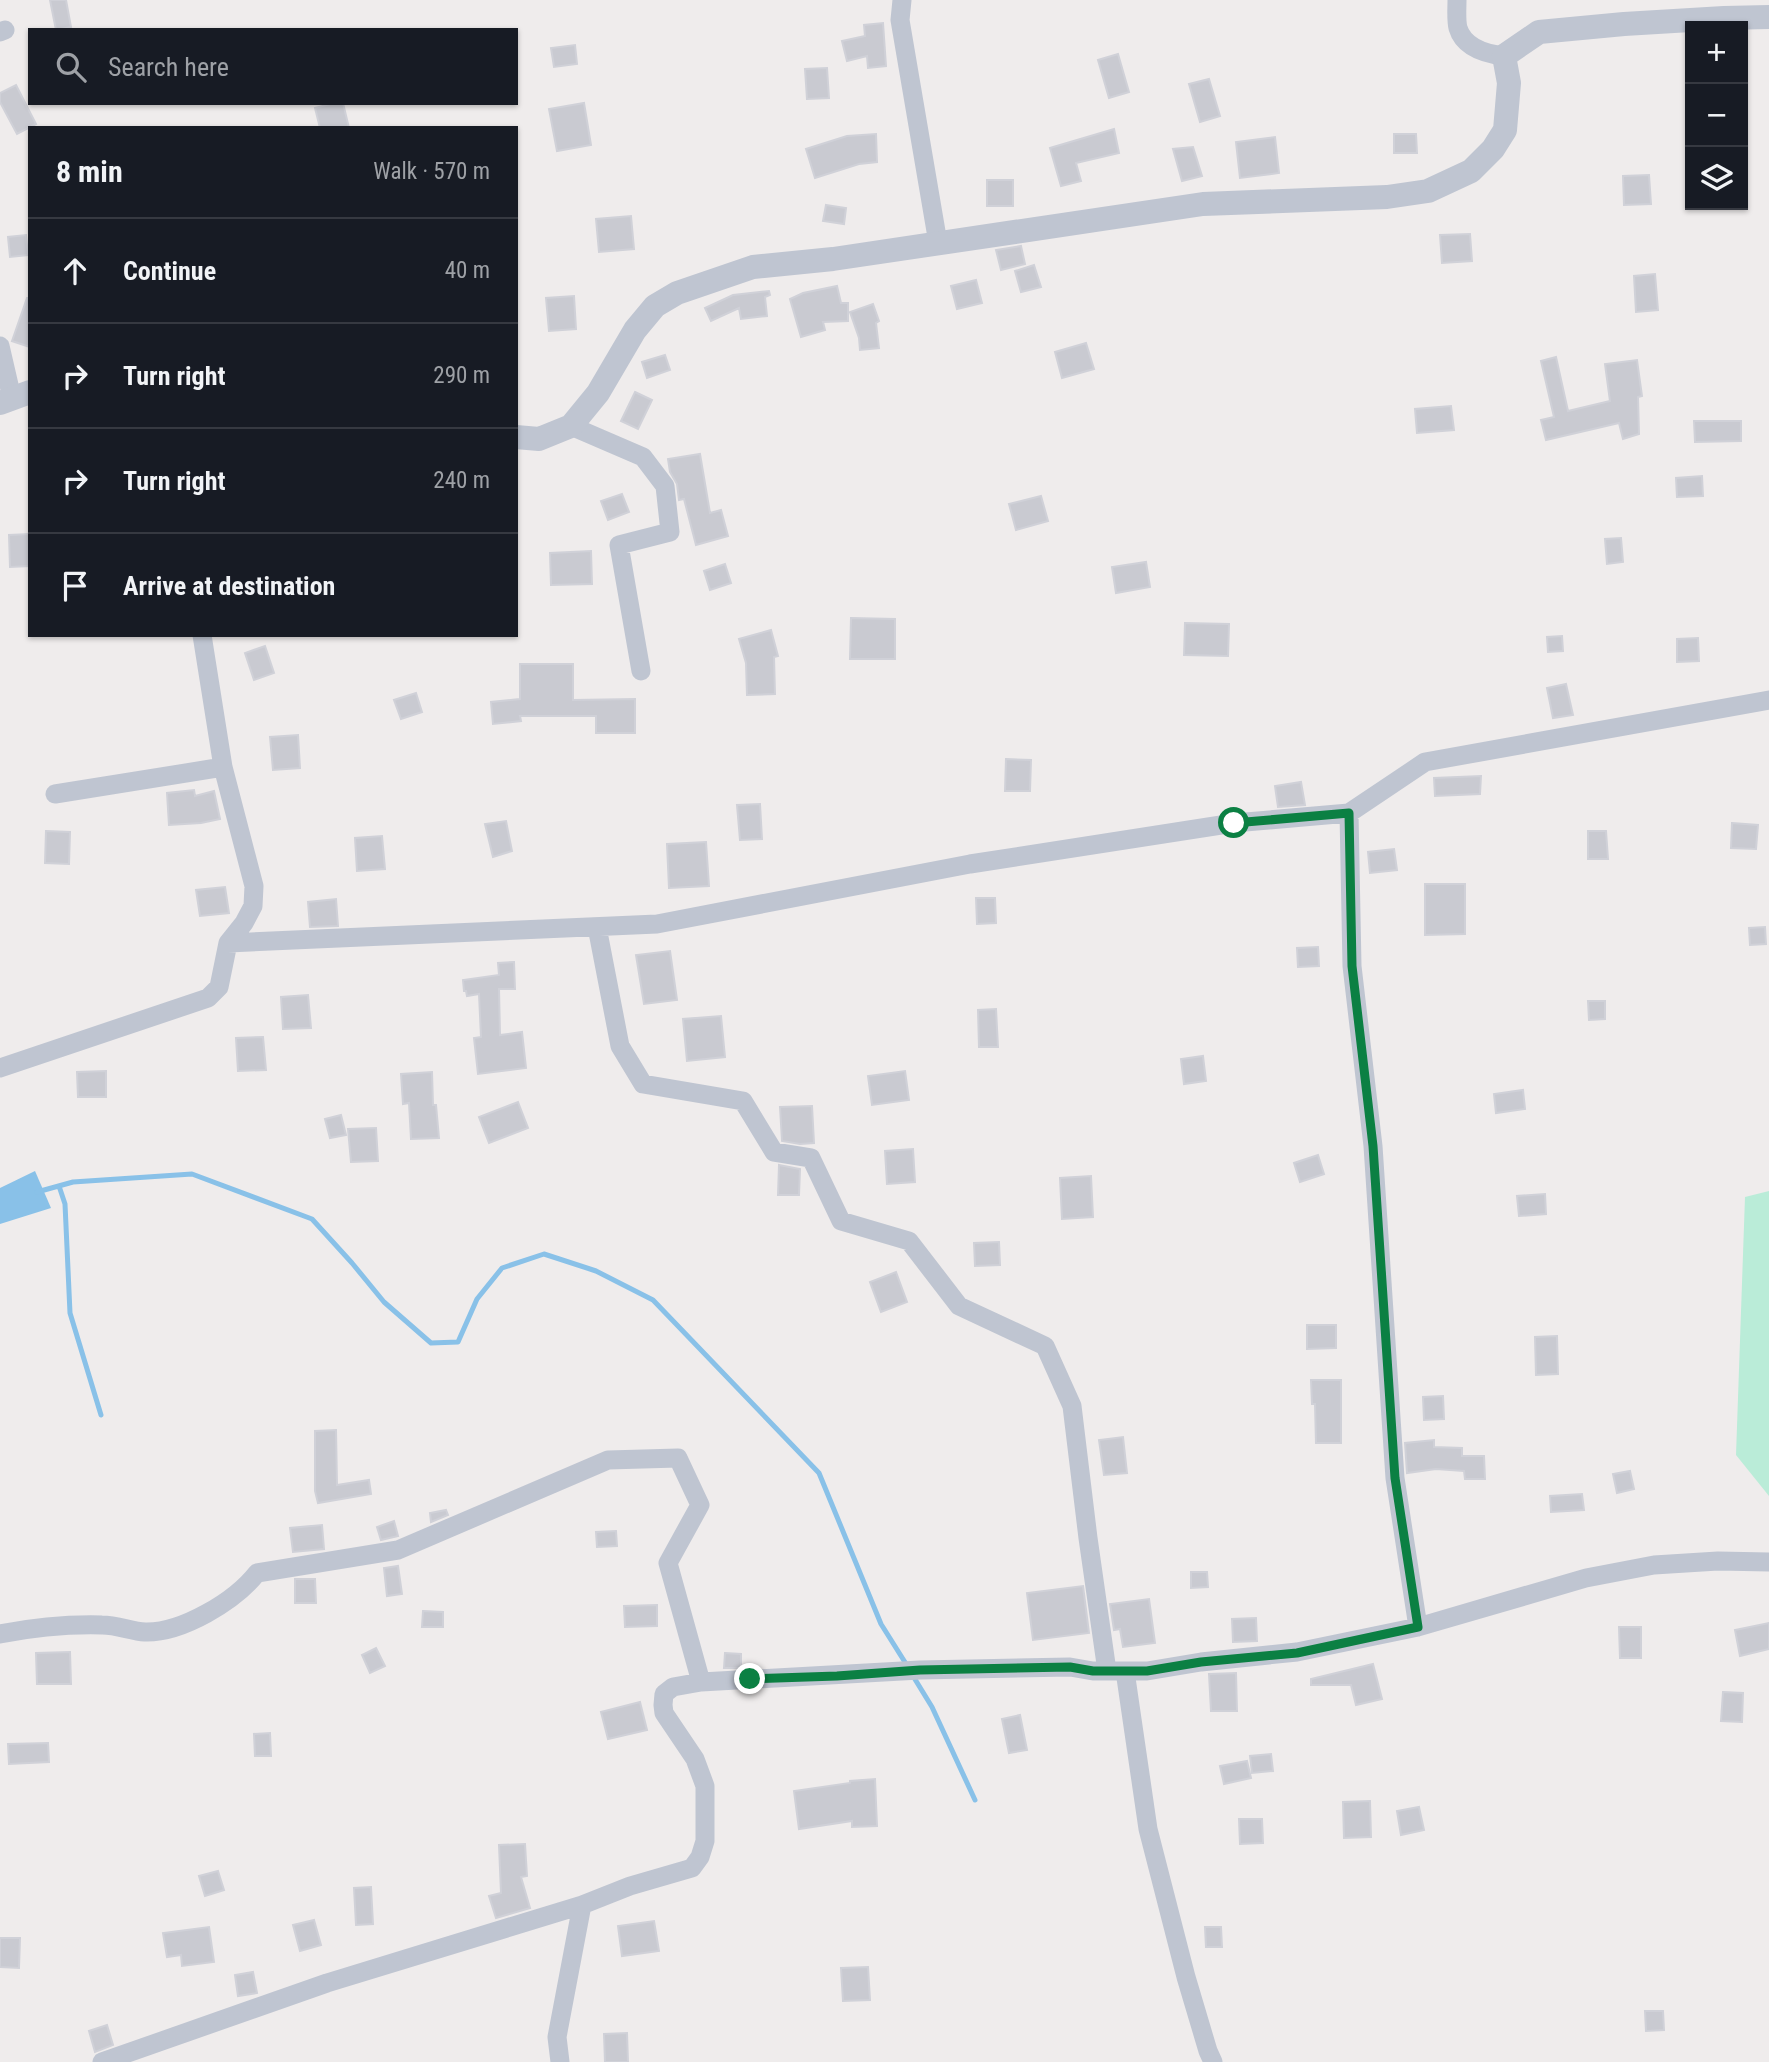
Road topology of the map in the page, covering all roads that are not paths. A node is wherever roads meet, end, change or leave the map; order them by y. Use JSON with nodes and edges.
{"nodes":[{"id":1,"x":902,"y":0,"type":"edge"},
{"id":2,"x":1457,"y":0,"type":"edge"},
{"id":3,"x":1769,"y":17,"type":"edge"},
{"id":4,"x":1504,"y":56,"type":"junction"},
{"id":5,"x":938,"y":243,"type":"junction"},
{"id":6,"x":0,"y":346,"type":"edge"},
{"id":7,"x":14,"y":398,"type":"edge"},
{"id":8,"x":571,"y":426,"type":"junction"},
{"id":9,"x":518,"y":437,"type":"edge"},
{"id":10,"x":202,"y":637,"type":"edge"},
{"id":11,"x":641,"y":671,"type":"dead end"},
{"id":12,"x":1769,"y":700,"type":"edge"},
{"id":13,"x":223,"y":767,"type":"junction"},
{"id":14,"x":55,"y":794,"type":"dead end"},
{"id":15,"x":1349,"y":813,"type":"junction"},
{"id":16,"x":597,"y":927,"type":"junction"},
{"id":17,"x":228,"y":943,"type":"junction"},
{"id":18,"x":0,"y":1068,"type":"edge"},
{"id":19,"x":1769,"y":1562,"type":"edge"},
{"id":20,"x":1418,"y":1627,"type":"junction"},
{"id":21,"x":0,"y":1634,"type":"edge"},
{"id":22,"x":1116,"y":1671,"type":"junction"},
{"id":23,"x":701,"y":1682,"type":"junction"},
{"id":24,"x":582,"y":1905,"type":"junction"},
{"id":25,"x":102,"y":2062,"type":"edge"},
{"id":26,"x":560,"y":2062,"type":"edge"},
{"id":27,"x":1213,"y":2062,"type":"edge"}],
"edges":[{"from":1,"to":5,"type":"street"},
{"from":2,"to":4,"type":"street"},
{"from":3,"to":4,"type":"street"},
{"from":4,"to":5,"type":"street"},
{"from":5,"to":8,"type":"street"},
{"from":6,"to":7,"type":"street"},
{"from":8,"to":9,"type":"street"},
{"from":8,"to":11,"type":"street"},
{"from":10,"to":13,"type":"street"},
{"from":12,"to":15,"type":"street"},
{"from":13,"to":14,"type":"street"},
{"from":13,"to":17,"type":"street"},
{"from":15,"to":16,"type":"street"},
{"from":15,"to":20,"type":"street"},
{"from":16,"to":17,"type":"street"},
{"from":16,"to":22,"type":"street"},
{"from":17,"to":18,"type":"street"},
{"from":19,"to":20,"type":"street"},
{"from":20,"to":22,"type":"street"},
{"from":21,"to":23,"type":"street"},
{"from":22,"to":23,"type":"street"},
{"from":22,"to":27,"type":"street"},
{"from":23,"to":24,"type":"street"},
{"from":24,"to":25,"type":"street"},
{"from":24,"to":26,"type":"street"}]}
